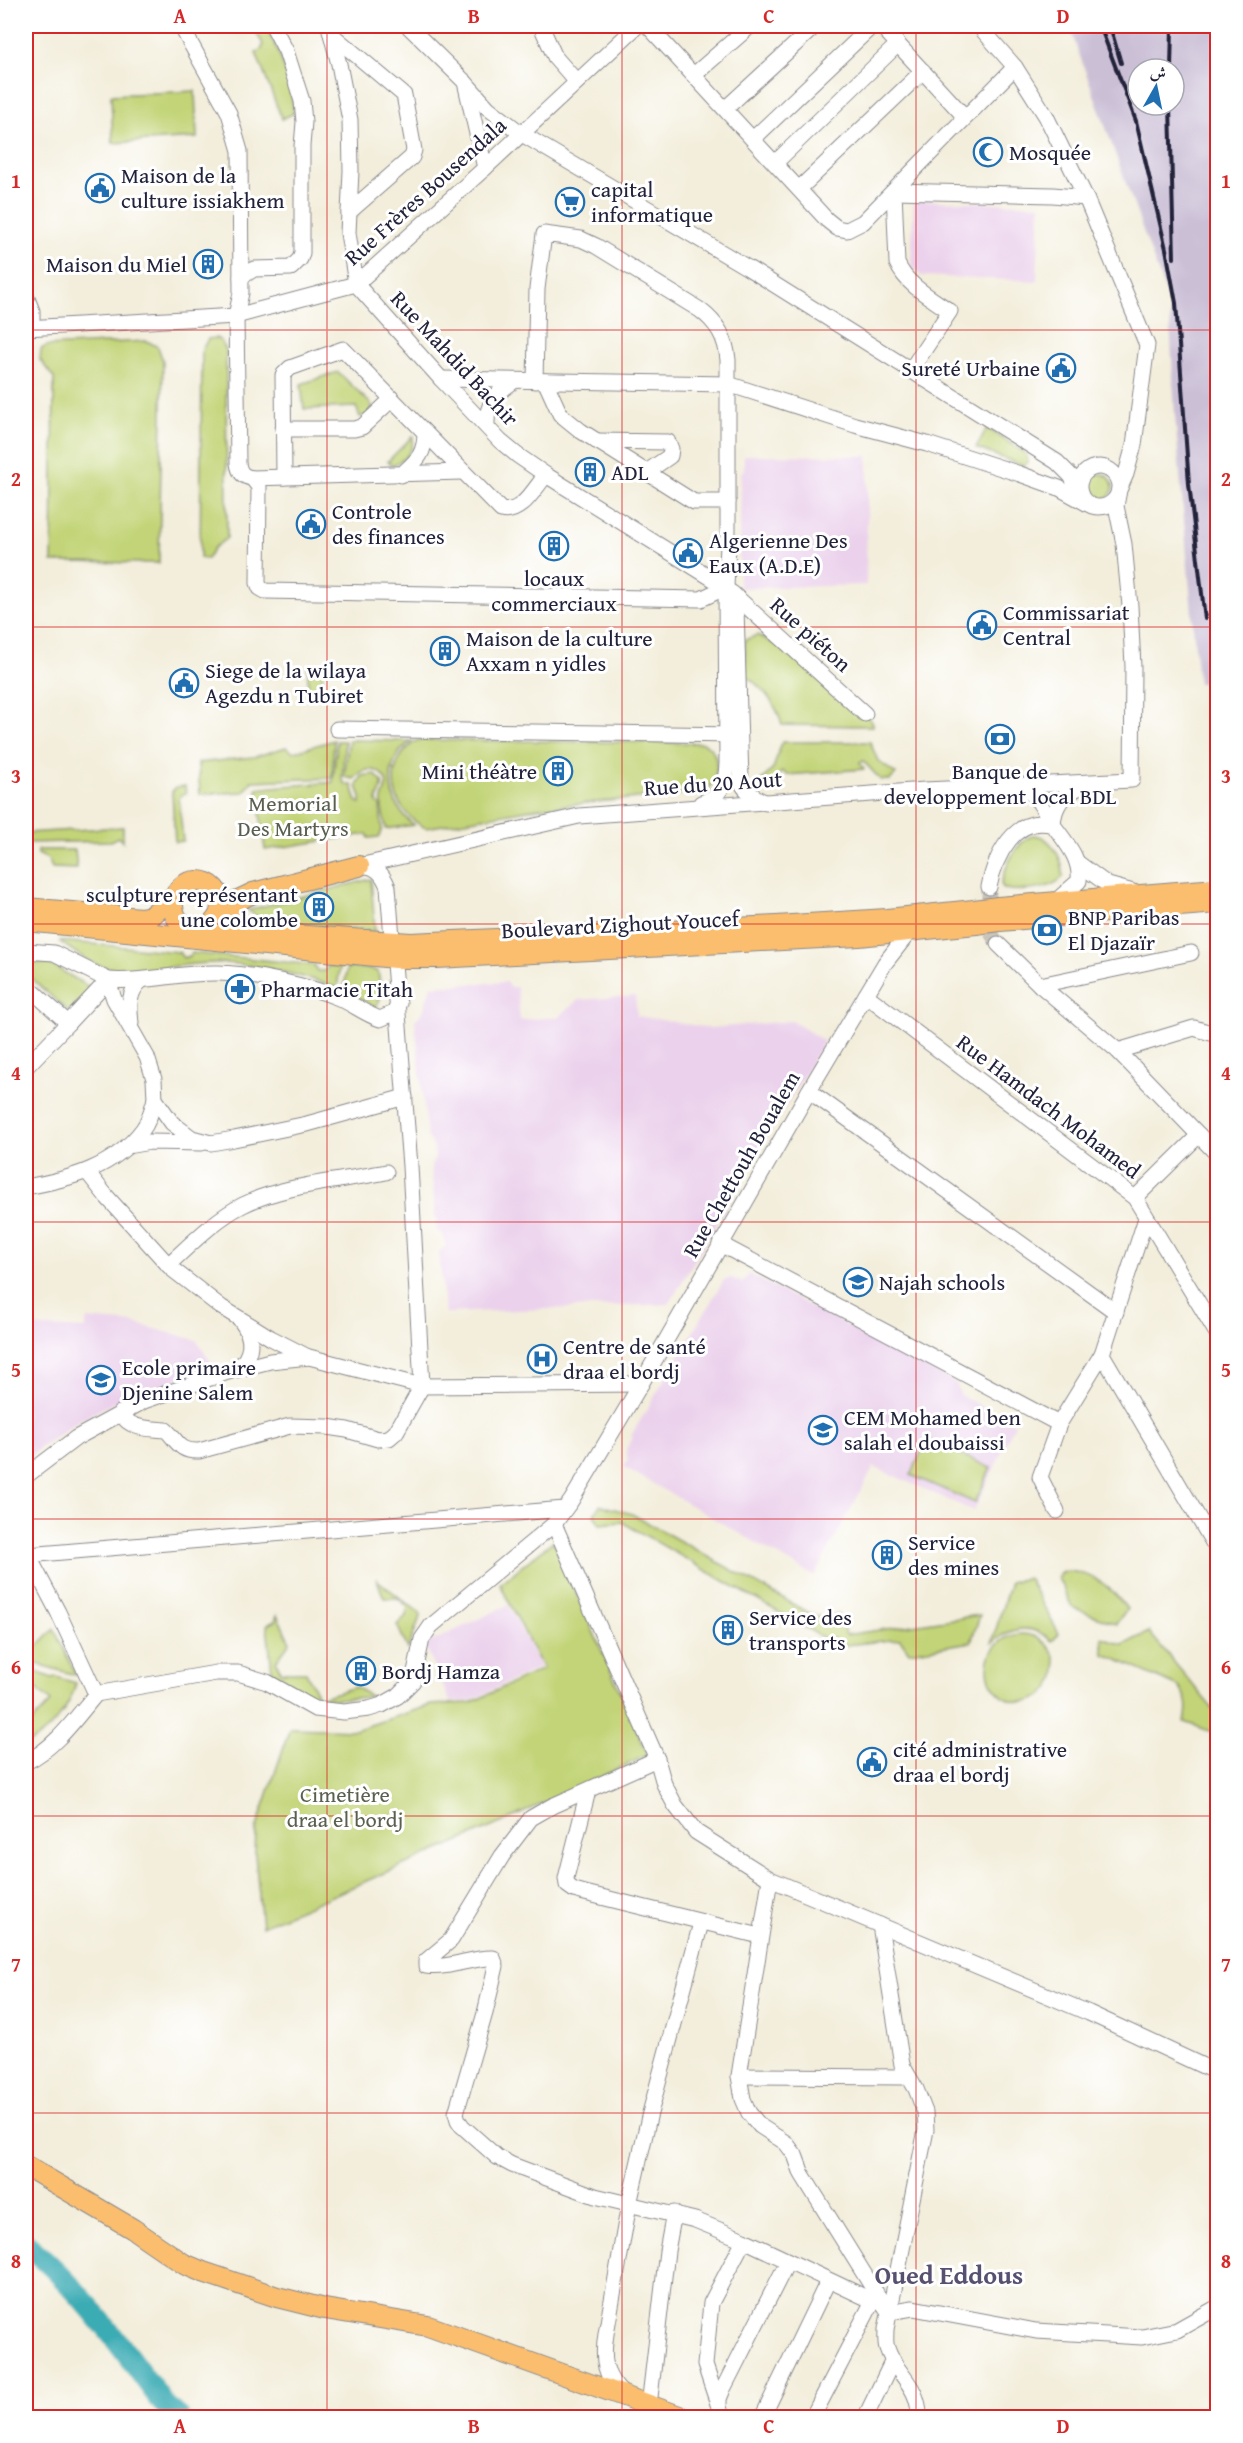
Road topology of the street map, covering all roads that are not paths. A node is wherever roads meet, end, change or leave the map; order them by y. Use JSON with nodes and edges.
{"nodes":[{"id":1,"x":180,"y":26,"type":"edge"},
{"id":2,"x":273,"y":26,"type":"edge"},
{"id":3,"x":408,"y":26,"type":"edge"},
{"id":4,"x":541,"y":26,"type":"edge"},
{"id":5,"x":553,"y":26,"type":"edge"},
{"id":6,"x":637,"y":26,"type":"edge"},
{"id":7,"x":648,"y":26,"type":"edge"},
{"id":8,"x":750,"y":26,"type":"edge"},
{"id":9,"x":815,"y":26,"type":"edge"},
{"id":10,"x":872,"y":26,"type":"edge"},
{"id":11,"x":881,"y":26,"type":"edge"},
{"id":12,"x":979,"y":26,"type":"edge"},
{"id":13,"x":330,"y":30,"type":"edge"},
{"id":14,"x":550,"y":43,"type":"junction"},
{"id":15,"x":898,"y":44,"type":"junction"},
{"id":16,"x":1016,"y":67,"type":"junction"},
{"id":17,"x":923,"y":71,"type":"junction"},
{"id":18,"x":694,"y":75,"type":"junction"},
{"id":19,"x":576,"y":81,"type":"junction"},
{"id":20,"x":465,"y":82,"type":"junction"},
{"id":21,"x":725,"y":109,"type":"junction"},
{"id":22,"x":965,"y":117,"type":"junction"},
{"id":23,"x":522,"y":134,"type":"junction"},
{"id":24,"x":753,"y":139,"type":"junction"},
{"id":25,"x":775,"y":163,"type":"junction"},
{"id":26,"x":485,"y":168,"type":"junction"},
{"id":27,"x":1072,"y":171,"type":"junction"},
{"id":28,"x":800,"y":189,"type":"junction"},
{"id":29,"x":894,"y":191,"type":"junction"},
{"id":30,"x":1053,"y":195,"type":"junction"},
{"id":31,"x":1086,"y":198,"type":"junction"},
{"id":32,"x":349,"y":212,"type":"junction"},
{"id":33,"x":241,"y":277,"type":"junction"},
{"id":34,"x":356,"y":284,"type":"junction"},
{"id":35,"x":26,"y":296,"type":"edge"},
{"id":36,"x":236,"y":316,"type":"junction"},
{"id":37,"x":29,"y":327,"type":"edge"},
{"id":38,"x":910,"y":371,"type":"junction"},
{"id":39,"x":441,"y":379,"type":"junction"},
{"id":40,"x":514,"y":381,"type":"junction"},
{"id":41,"x":540,"y":381,"type":"junction"},
{"id":42,"x":728,"y":384,"type":"junction"},
{"id":43,"x":392,"y":399,"type":"junction"},
{"id":44,"x":487,"y":426,"type":"junction"},
{"id":45,"x":283,"y":429,"type":"junction"},
{"id":46,"x":425,"y":433,"type":"junction"},
{"id":47,"x":626,"y":440,"type":"junction"},
{"id":48,"x":596,"y":441,"type":"junction"},
{"id":49,"x":1034,"y":447,"type":"junction"},
{"id":50,"x":1131,"y":456,"type":"junction"},
{"id":51,"x":621,"y":457,"type":"junction"},
{"id":52,"x":1057,"y":462,"type":"junction"},
{"id":53,"x":1107,"y":469,"type":"junction"},
{"id":54,"x":1089,"y":470,"type":"junction"},
{"id":55,"x":462,"y":472,"type":"junction"},
{"id":56,"x":649,"y":474,"type":"junction"},
{"id":57,"x":1020,"y":474,"type":"junction"},
{"id":58,"x":401,"y":475,"type":"junction"},
{"id":59,"x":546,"y":475,"type":"junction"},
{"id":60,"x":1071,"y":476,"type":"junction"},
{"id":61,"x":284,"y":477,"type":"junction"},
{"id":62,"x":252,"y":478,"type":"junction"},
{"id":63,"x":1061,"y":489,"type":"junction"},
{"id":64,"x":1119,"y":490,"type":"junction"},
{"id":65,"x":1088,"y":501,"type":"junction"},
{"id":66,"x":728,"y":502,"type":"junction"},
{"id":67,"x":1119,"y":527,"type":"junction"},
{"id":68,"x":726,"y":586,"type":"junction"},
{"id":69,"x":865,"y":714,"type":"dead end"},
{"id":70,"x":337,"y":729,"type":"dead end"},
{"id":71,"x":733,"y":735,"type":"junction"},
{"id":72,"x":1093,"y":783,"type":"junction"},
{"id":73,"x":743,"y":786,"type":"junction"},
{"id":74,"x":1024,"y":788,"type":"junction"},
{"id":75,"x":766,"y":803,"type":"junction"},
{"id":76,"x":732,"y":805,"type":"junction"},
{"id":77,"x":693,"y":806,"type":"junction"},
{"id":78,"x":1053,"y":825,"type":"junction"},
{"id":79,"x":1023,"y":828,"type":"junction"},
{"id":80,"x":414,"y":853,"type":"junction"},
{"id":81,"x":1078,"y":863,"type":"junction"},
{"id":82,"x":358,"y":866,"type":"junction"},
{"id":83,"x":208,"y":883,"type":"junction"},
{"id":84,"x":388,"y":887,"type":"junction"},
{"id":85,"x":989,"y":887,"type":"tunnel mouth"},
{"id":86,"x":1218,"y":889,"type":"edge"},
{"id":87,"x":253,"y":893,"type":"junction"},
{"id":88,"x":1142,"y":894,"type":"junction"},
{"id":89,"x":174,"y":896,"type":"junction"},
{"id":90,"x":1178,"y":899,"type":"junction"},
{"id":91,"x":1055,"y":902,"type":"junction"},
{"id":92,"x":1218,"y":903,"type":"edge"},
{"id":93,"x":26,"y":908,"type":"edge"},
{"id":94,"x":999,"y":914,"type":"junction"},
{"id":95,"x":975,"y":917,"type":"junction"},
{"id":96,"x":26,"y":921,"type":"edge"},
{"id":97,"x":241,"y":924,"type":"junction"},
{"id":98,"x":200,"y":929,"type":"junction"},
{"id":99,"x":910,"y":932,"type":"junction"},
{"id":100,"x":167,"y":936,"type":"junction"},
{"id":101,"x":859,"y":936,"type":"junction"},
{"id":102,"x":234,"y":943,"type":"junction"},
{"id":103,"x":998,"y":944,"type":"tunnel mouth"},
{"id":104,"x":399,"y":948,"type":"junction"},
{"id":105,"x":26,"y":951,"type":"edge"},
{"id":106,"x":1191,"y":953,"type":"dead end"},
{"id":107,"x":882,"y":967,"type":"junction"},
{"id":108,"x":108,"y":980,"type":"junction"},
{"id":109,"x":142,"y":980,"type":"junction"},
{"id":110,"x":26,"y":985,"type":"edge"},
{"id":111,"x":1040,"y":985,"type":"junction"},
{"id":112,"x":866,"y":995,"type":"junction"},
{"id":113,"x":399,"y":1003,"type":"junction"},
{"id":114,"x":371,"y":1016,"type":"junction"},
{"id":115,"x":68,"y":1023,"type":"junction"},
{"id":116,"x":131,"y":1026,"type":"junction"},
{"id":117,"x":1218,"y":1035,"type":"edge"},
{"id":118,"x":1118,"y":1051,"type":"junction"},
{"id":119,"x":402,"y":1062,"type":"junction"},
{"id":120,"x":26,"y":1067,"type":"edge"},
{"id":121,"x":809,"y":1091,"type":"junction"},
{"id":122,"x":405,"y":1097,"type":"junction"},
{"id":123,"x":155,"y":1100,"type":"junction"},
{"id":124,"x":1199,"y":1135,"type":"junction"},
{"id":125,"x":211,"y":1143,"type":"junction"},
{"id":126,"x":127,"y":1146,"type":"junction"},
{"id":127,"x":1218,"y":1155,"type":"edge"},
{"id":128,"x":386,"y":1172,"type":"dead end"},
{"id":129,"x":88,"y":1173,"type":"junction"},
{"id":130,"x":26,"y":1187,"type":"edge"},
{"id":131,"x":1135,"y":1198,"type":"junction"},
{"id":132,"x":1146,"y":1218,"type":"junction"},
{"id":133,"x":720,"y":1244,"type":"junction"},
{"id":134,"x":168,"y":1265,"type":"junction"},
{"id":135,"x":1116,"y":1312,"type":"junction"},
{"id":136,"x":240,"y":1318,"type":"junction"},
{"id":137,"x":1218,"y":1335,"type":"edge"},
{"id":138,"x":1102,"y":1354,"type":"junction"},
{"id":139,"x":309,"y":1358,"type":"junction"},
{"id":140,"x":237,"y":1369,"type":"junction"},
{"id":141,"x":641,"y":1384,"type":"junction"},
{"id":142,"x":422,"y":1386,"type":"junction"},
{"id":143,"x":120,"y":1413,"type":"junction"},
{"id":144,"x":1059,"y":1424,"type":"junction"},
{"id":145,"x":26,"y":1476,"type":"edge"},
{"id":146,"x":564,"y":1509,"type":"junction"},
{"id":147,"x":1057,"y":1511,"type":"dead end"},
{"id":148,"x":554,"y":1524,"type":"junction"},
{"id":149,"x":1218,"y":1551,"type":"edge"},
{"id":150,"x":27,"y":1553,"type":"edge"},
{"id":151,"x":96,"y":1694,"type":"junction"},
{"id":152,"x":657,"y":1759,"type":"junction"},
{"id":153,"x":26,"y":1762,"type":"edge"},
{"id":154,"x":588,"y":1791,"type":"junction"},
{"id":155,"x":770,"y":1879,"type":"junction"},
{"id":156,"x":701,"y":1923,"type":"junction"},
{"id":157,"x":880,"y":1925,"type":"junction"},
{"id":158,"x":760,"y":1936,"type":"junction"},
{"id":159,"x":1218,"y":2073,"type":"edge"},
{"id":160,"x":739,"y":2076,"type":"junction"},
{"id":161,"x":907,"y":2077,"type":"junction"},
{"id":162,"x":26,"y":2166,"type":"edge"},
{"id":163,"x":629,"y":2204,"type":"junction"},
{"id":164,"x":674,"y":2214,"type":"junction"},
{"id":165,"x":744,"y":2240,"type":"junction"},
{"id":166,"x":788,"y":2261,"type":"junction"},
{"id":167,"x":828,"y":2281,"type":"junction"},
{"id":168,"x":874,"y":2297,"type":"junction"},
{"id":169,"x":1218,"y":2307,"type":"edge"},
{"id":170,"x":889,"y":2312,"type":"junction"},
{"id":171,"x":893,"y":2360,"type":"junction"},
{"id":172,"x":628,"y":2398,"type":"junction"},
{"id":173,"x":649,"y":2406,"type":"junction"},
{"id":174,"x":721,"y":2414,"type":"edge"},
{"id":175,"x":685,"y":2418,"type":"edge"},
{"id":176,"x":762,"y":2418,"type":"edge"},
{"id":177,"x":812,"y":2418,"type":"edge"},
{"id":178,"x":865,"y":2418,"type":"edge"},
{"id":179,"x":919,"y":2418,"type":"edge"}],
"edges":[{"from":1,"to":33,"type":"street"},
{"from":2,"to":33,"type":"street"},
{"from":3,"to":20,"type":"street"},
{"from":4,"to":14,"type":"street"},
{"from":5,"to":14,"type":"street"},
{"from":6,"to":19,"type":"street","name":"Rue Frères Bousendala"},
{"from":7,"to":18,"type":"street"},
{"from":8,"to":18,"type":"street"},
{"from":9,"to":21,"type":"street"},
{"from":10,"to":24,"type":"street"},
{"from":11,"to":15,"type":"street"},
{"from":12,"to":16,"type":"street"},
{"from":13,"to":32,"type":"street"},
{"from":13,"to":32,"type":"street"},
{"from":14,"to":19,"type":"street"},
{"from":15,"to":17,"type":"street"},
{"from":15,"to":25,"type":"street"},
{"from":16,"to":22,"type":"street"},
{"from":16,"to":27,"type":"street"},
{"from":17,"to":22,"type":"street"},
{"from":17,"to":28,"type":"street"},
{"from":18,"to":21,"type":"street"},
{"from":19,"to":23,"type":"street","name":"Rue Frères Bousendala"},
{"from":20,"to":23,"type":"street"},
{"from":20,"to":26,"type":"street"},
{"from":21,"to":24,"type":"street"},
{"from":22,"to":29,"type":"street"},
{"from":23,"to":26,"type":"street","name":"Rue Frères Bousendala"},
{"from":23,"to":38,"type":"street"},
{"from":24,"to":25,"type":"street"},
{"from":25,"to":28,"type":"street"},
{"from":26,"to":34,"type":"street","name":"Rue Frères Bousendala"},
{"from":27,"to":30,"type":"street"},
{"from":27,"to":31,"type":"street"},
{"from":28,"to":29,"type":"street"},
{"from":29,"to":30,"type":"street"},
{"from":29,"to":38,"type":"street"},
{"from":30,"to":31,"type":"street"},
{"from":31,"to":50,"type":"street"},
{"from":32,"to":34,"type":"street"},
{"from":33,"to":36,"type":"street"},
{"from":34,"to":36,"type":"street","name":"Rue Frères Bousendala"},
{"from":34,"to":39,"type":"street","name":"Rue Mahdid Bachir"},
{"from":35,"to":37,"type":"street"},
{"from":36,"to":37,"type":"street","name":"Rue Frères Bousendala"},
{"from":36,"to":62,"type":"street"},
{"from":38,"to":49,"type":"street"},
{"from":39,"to":40,"type":"street"},
{"from":39,"to":44,"type":"street","name":"Rue Mahdid Bachir"},
{"from":40,"to":41,"type":"street"},
{"from":40,"to":44,"type":"street"},
{"from":41,"to":42,"type":"street"},
{"from":41,"to":42,"type":"street"},
{"from":41,"to":48,"type":"street"},
{"from":42,"to":57,"type":"street"},
{"from":42,"to":66,"type":"street"},
{"from":43,"to":45,"type":"street"},
{"from":43,"to":45,"type":"street"},
{"from":43,"to":46,"type":"street"},
{"from":44,"to":59,"type":"street","name":"Rue Mahdid Bachir"},
{"from":45,"to":61,"type":"street"},
{"from":46,"to":55,"type":"street"},
{"from":46,"to":58,"type":"street"},
{"from":47,"to":48,"type":"street"},
{"from":47,"to":51,"type":"street"},
{"from":47,"to":56,"type":"street"},
{"from":48,"to":51,"type":"street"},
{"from":49,"to":52,"type":"street"},
{"from":49,"to":57,"type":"street"},
{"from":50,"to":53,"type":"street"},
{"from":50,"to":64,"type":"street"},
{"from":51,"to":56,"type":"street"},
{"from":52,"to":54,"type":"street"},
{"from":52,"to":60,"type":"street"},
{"from":53,"to":54,"type":"street"},
{"from":53,"to":64,"type":"street"},
{"from":54,"to":65,"type":"street"},
{"from":55,"to":58,"type":"street"},
{"from":55,"to":59,"type":"street"},
{"from":56,"to":66,"type":"street"},
{"from":57,"to":63,"type":"street"},
{"from":58,"to":61,"type":"street"},
{"from":59,"to":68,"type":"street","name":"Rue Mahdid Bachir"},
{"from":60,"to":63,"type":"street"},
{"from":60,"to":65,"type":"street"},
{"from":61,"to":62,"type":"street"},
{"from":62,"to":68,"type":"street"},
{"from":63,"to":65,"type":"street"},
{"from":64,"to":65,"type":"street"},
{"from":64,"to":67,"type":"street"},
{"from":65,"to":67,"type":"street"},
{"from":66,"to":68,"type":"street"},
{"from":67,"to":72,"type":"street","name":"Rue du 20 Aout"},
{"from":68,"to":69,"type":"street","name":"Rue piéton"},
{"from":68,"to":71,"type":"street"},
{"from":68,"to":71,"type":"street"},
{"from":70,"to":71,"type":"street"},
{"from":71,"to":73,"type":"street"},
{"from":71,"to":77,"type":"street"},
{"from":72,"to":74,"type":"street","name":"Rue du 20 Aout"},
{"from":72,"to":78,"type":"street"},
{"from":73,"to":75,"type":"street"},
{"from":73,"to":76,"type":"street"},
{"from":74,"to":75,"type":"street","name":"Rue du 20 Aout"},
{"from":74,"to":78,"type":"street"},
{"from":74,"to":79,"type":"street"},
{"from":75,"to":76,"type":"street","name":"Rue du 20 Aout"},
{"from":76,"to":77,"type":"street","name":"Rue du 20 Aout"},
{"from":77,"to":80,"type":"street","name":"Rue du 20 Aout"},
{"from":78,"to":79,"type":"street"},
{"from":78,"to":81,"type":"street"},
{"from":79,"to":85,"type":"street"},
{"from":80,"to":82,"type":"street","name":"Rue du 20 Aout"},
{"from":80,"to":84,"type":"street"},
{"from":81,"to":88,"type":"street"},
{"from":81,"to":91,"type":"street"},
{"from":82,"to":84,"type":"street"},
{"from":82,"to":87,"type":"main road"},
{"from":83,"to":87,"type":"main road"},
{"from":83,"to":89,"type":"main road"},
{"from":83,"to":98,"type":"main road"},
{"from":84,"to":104,"type":"street"},
{"from":86,"to":90,"type":"main road","name":"Boulevard Zighout Youcef","bridge":true},
{"from":87,"to":97,"type":"main road"},
{"from":88,"to":90,"type":"main road","name":"Boulevard Zighout Youcef"},
{"from":88,"to":91,"type":"main road","name":"Boulevard Zighout Youcef"},
{"from":89,"to":93,"type":"main road"},
{"from":89,"to":98,"type":"main road"},
{"from":90,"to":92,"type":"main road","name":"Boulevard Zighout Youcef","bridge":true},
{"from":90,"to":94,"type":"main road","name":"Boulevard Zighout Youcef"},
{"from":91,"to":94,"type":"main road","name":"Boulevard Zighout Youcef"},
{"from":94,"to":95,"type":"main road","name":"Boulevard Zighout Youcef","bridge":true},
{"from":95,"to":99,"type":"main road","name":"Boulevard Zighout Youcef"},
{"from":95,"to":104,"type":"main road","name":"Boulevard Zighout Youcef"},
{"from":96,"to":100,"type":"main road","name":"Boulevard Zighout Youcef"},
{"from":97,"to":98,"type":"main road"},
{"from":97,"to":104,"type":"main road","name":"Boulevard Zighout Youcef"},
{"from":98,"to":100,"type":"main road"},
{"from":98,"to":102,"type":"main road"},
{"from":99,"to":101,"type":"main road","name":"Boulevard Zighout Youcef"},
{"from":99,"to":107,"type":"street","name":"Rue Chettouh Boualem"},
{"from":100,"to":102,"type":"main road","name":"Boulevard Zighout Youcef"},
{"from":101,"to":104,"type":"main road","name":"Boulevard Zighout Youcef"},
{"from":101,"to":107,"type":"street"},
{"from":102,"to":104,"type":"main road","name":"Boulevard Zighout Youcef"},
{"from":103,"to":111,"type":"street"},
{"from":104,"to":113,"type":"street"},
{"from":105,"to":108,"type":"street"},
{"from":106,"to":111,"type":"street"},
{"from":107,"to":112,"type":"street","name":"Rue Chettouh Boualem"},
{"from":108,"to":109,"type":"street"},
{"from":108,"to":115,"type":"street"},
{"from":108,"to":116,"type":"street"},
{"from":109,"to":114,"type":"street"},
{"from":109,"to":116,"type":"street"},
{"from":110,"to":115,"type":"street"},
{"from":111,"to":118,"type":"street"},
{"from":112,"to":121,"type":"street","name":"Rue Chettouh Boualem"},
{"from":112,"to":131,"type":"street","name":"Rue Hamdach Mohamed"},
{"from":113,"to":114,"type":"street"},
{"from":113,"to":119,"type":"street"},
{"from":114,"to":119,"type":"street"},
{"from":115,"to":120,"type":"street"},
{"from":116,"to":123,"type":"street"},
{"from":117,"to":118,"type":"street"},
{"from":118,"to":124,"type":"street"},
{"from":119,"to":122,"type":"street"},
{"from":121,"to":133,"type":"street","name":"Rue Chettouh Boualem"},
{"from":121,"to":135,"type":"street"},
{"from":122,"to":125,"type":"street"},
{"from":122,"to":142,"type":"street"},
{"from":123,"to":125,"type":"street"},
{"from":123,"to":126,"type":"street"},
{"from":124,"to":127,"type":"street"},
{"from":124,"to":131,"type":"street"},
{"from":125,"to":126,"type":"street"},
{"from":126,"to":129,"type":"street"},
{"from":128,"to":134,"type":"street"},
{"from":129,"to":130,"type":"street"},
{"from":129,"to":134,"type":"street"},
{"from":131,"to":132,"type":"street","name":"Rue Hamdach Mohamed"},
{"from":132,"to":135,"type":"street"},
{"from":132,"to":137,"type":"street","name":"Rue Hamdach Mohamed"},
{"from":133,"to":141,"type":"street","name":"Rue Chettouh Boualem"},
{"from":133,"to":144,"type":"street"},
{"from":134,"to":136,"type":"street"},
{"from":135,"to":138,"type":"street"},
{"from":136,"to":139,"type":"street"},
{"from":136,"to":140,"type":"street"},
{"from":138,"to":144,"type":"street"},
{"from":138,"to":149,"type":"street"},
{"from":139,"to":140,"type":"street"},
{"from":139,"to":142,"type":"street"},
{"from":140,"to":143,"type":"street"},
{"from":141,"to":142,"type":"street"},
{"from":141,"to":146,"type":"street","name":"Rue Chettouh Boualem"},
{"from":142,"to":143,"type":"street"},
{"from":143,"to":145,"type":"street"},
{"from":144,"to":147,"type":"street"},
{"from":146,"to":148,"type":"street","name":"Rue Chettouh Boualem"},
{"from":146,"to":150,"type":"street"},
{"from":148,"to":151,"type":"street","name":"Rue Chettouh Boualem"},
{"from":148,"to":152,"type":"street"},
{"from":150,"to":151,"type":"street"},
{"from":151,"to":153,"type":"street"},
{"from":152,"to":154,"type":"street"},
{"from":152,"to":155,"type":"street"},
{"from":154,"to":156,"type":"street"},
{"from":154,"to":163,"type":"street"},
{"from":155,"to":157,"type":"street"},
{"from":155,"to":158,"type":"street"},
{"from":156,"to":158,"type":"street"},
{"from":156,"to":163,"type":"street"},
{"from":157,"to":159,"type":"street"},
{"from":157,"to":161,"type":"street"},
{"from":158,"to":160,"type":"street"},
{"from":160,"to":161,"type":"street"},
{"from":160,"to":168,"type":"street"},
{"from":161,"to":170,"type":"street"},
{"from":162,"to":172,"type":"main road"},
{"from":163,"to":164,"type":"street"},
{"from":163,"to":172,"type":"street"},
{"from":164,"to":165,"type":"street"},
{"from":164,"to":173,"type":"street"},
{"from":165,"to":166,"type":"street"},
{"from":165,"to":174,"type":"street"},
{"from":166,"to":167,"type":"street"},
{"from":166,"to":174,"type":"street"},
{"from":167,"to":168,"type":"street"},
{"from":167,"to":176,"type":"street"},
{"from":168,"to":170,"type":"street"},
{"from":168,"to":177,"type":"street"},
{"from":169,"to":170,"type":"street"},
{"from":170,"to":171,"type":"street"},
{"from":171,"to":178,"type":"street"},
{"from":171,"to":179,"type":"street"},
{"from":172,"to":173,"type":"main road"},
{"from":173,"to":175,"type":"main road"}]}
